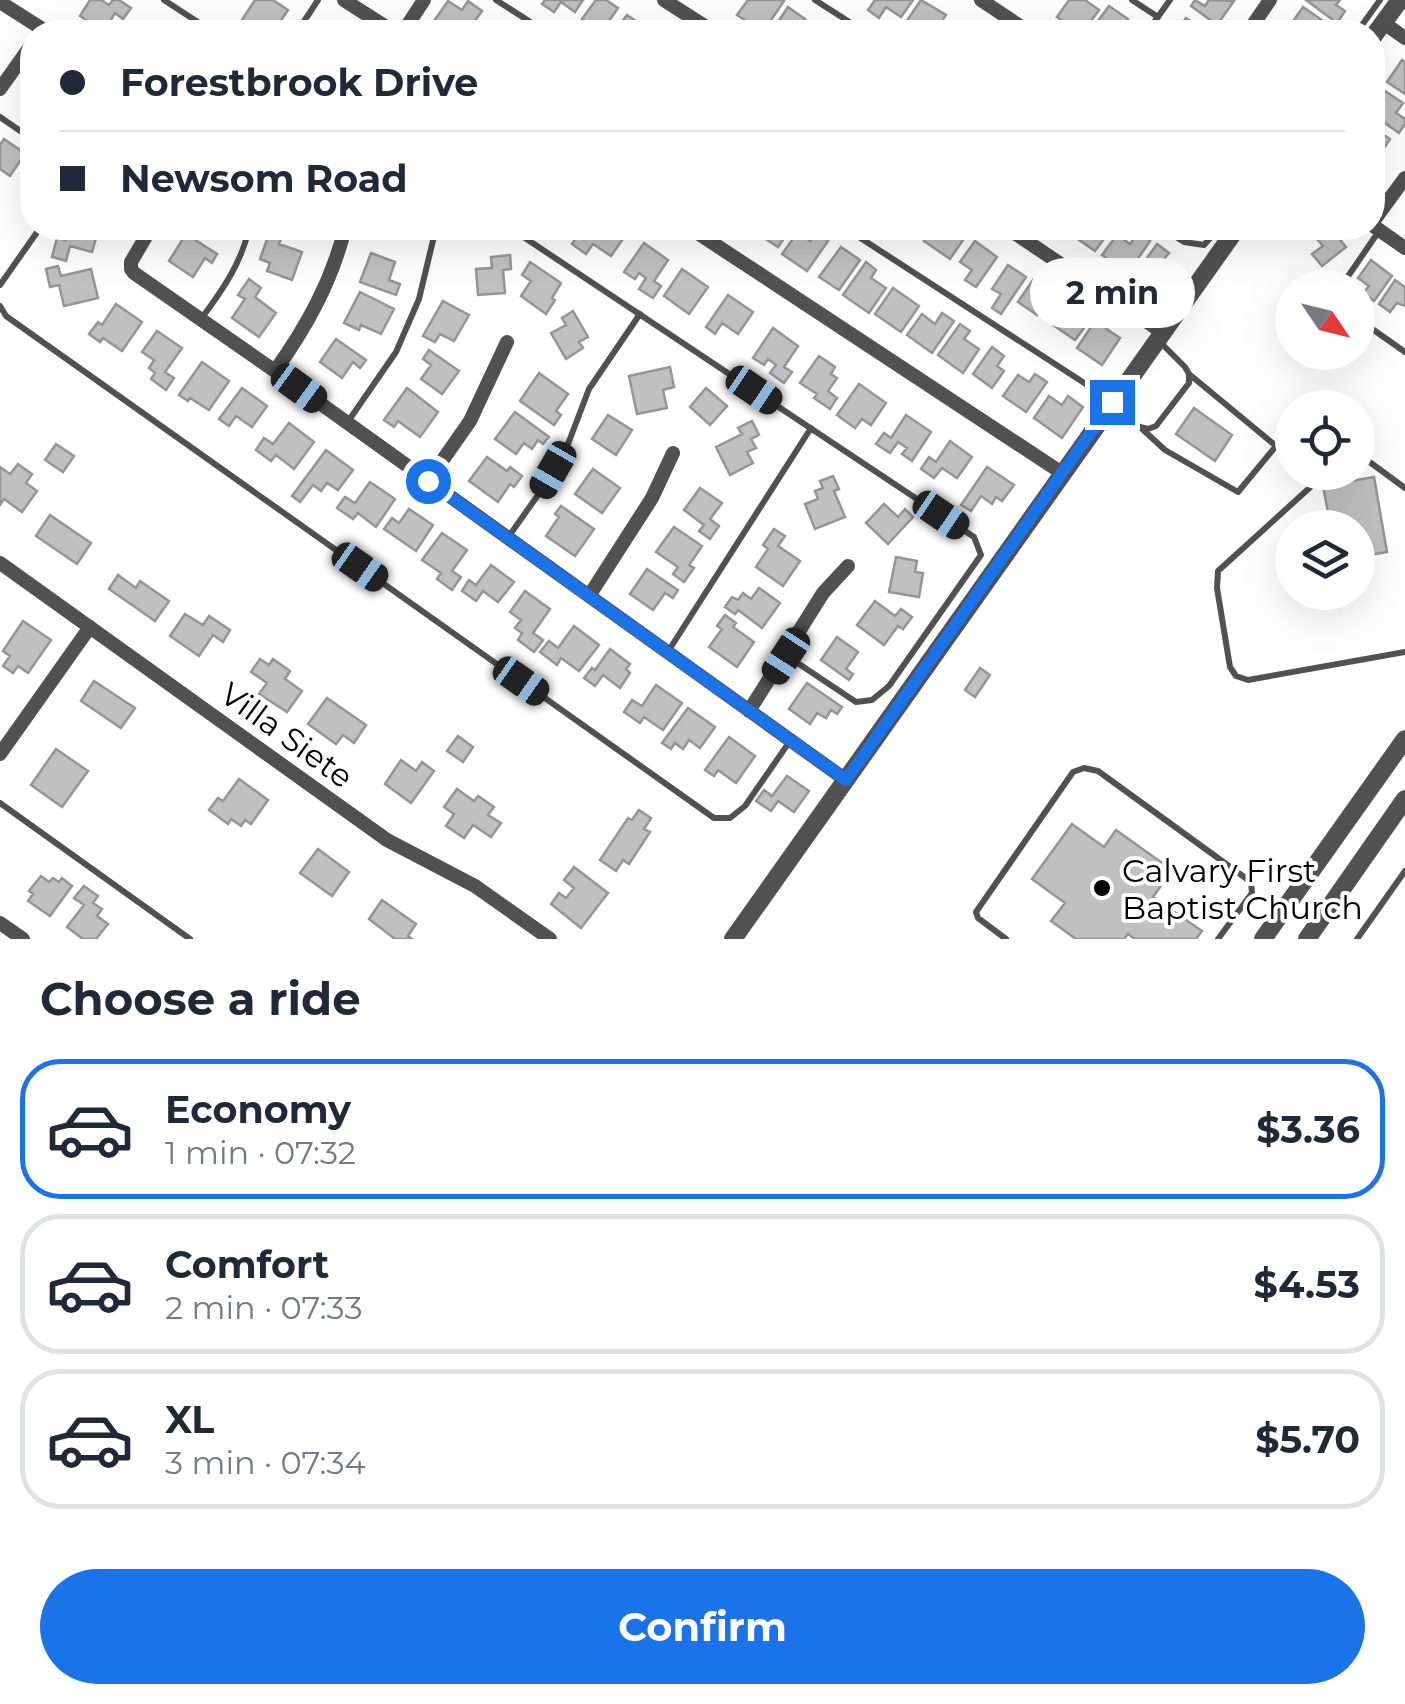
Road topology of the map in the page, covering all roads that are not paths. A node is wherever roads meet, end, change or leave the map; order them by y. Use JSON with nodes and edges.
{"nodes":[{"id":1,"x":164,"y":0,"type":"edge"},
{"id":2,"x":344,"y":0,"type":"edge"},
{"id":3,"x":496,"y":0,"type":"edge"},
{"id":4,"x":664,"y":0,"type":"edge"},
{"id":5,"x":815,"y":0,"type":"edge"},
{"id":6,"x":980,"y":0,"type":"edge"},
{"id":7,"x":1132,"y":0,"type":"edge"},
{"id":8,"x":1170,"y":0,"type":"edge"},
{"id":9,"x":1400,"y":0,"type":"edge"},
{"id":10,"x":0,"y":2,"type":"edge"},
{"id":11,"x":1158,"y":17,"type":"junction"},
{"id":12,"x":26,"y":20,"type":"edge"},
{"id":13,"x":195,"y":20,"type":"edge"},
{"id":14,"x":375,"y":20,"type":"edge"},
{"id":15,"x":527,"y":20,"type":"edge"},
{"id":16,"x":695,"y":20,"type":"edge"},
{"id":17,"x":846,"y":20,"type":"edge"},
{"id":18,"x":1011,"y":20,"type":"edge"},
{"id":19,"x":1156,"y":20,"type":"edge"},
{"id":20,"x":1385,"y":20,"type":"edge"},
{"id":21,"x":20,"y":61,"type":"edge"},
{"id":22,"x":0,"y":89,"type":"edge"},
{"id":23,"x":1405,"y":178,"type":"edge"},
{"id":24,"x":1385,"y":210,"type":"edge"},
{"id":25,"x":32,"y":240,"type":"edge"},
{"id":26,"x":144,"y":240,"type":"edge"},
{"id":27,"x":246,"y":240,"type":"edge"},
{"id":28,"x":341,"y":240,"type":"edge"},
{"id":29,"x":433,"y":240,"type":"edge"},
{"id":30,"x":528,"y":240,"type":"edge"},
{"id":31,"x":708,"y":240,"type":"edge"},
{"id":32,"x":863,"y":240,"type":"edge"},
{"id":33,"x":1024,"y":240,"type":"edge"},
{"id":34,"x":1181,"y":240,"type":"edge"},
{"id":35,"x":1211,"y":240,"type":"edge"},
{"id":36,"x":1228,"y":240,"type":"edge"},
{"id":37,"x":1367,"y":240,"type":"edge"},
{"id":38,"x":1350,"y":270,"type":"edge"},
{"id":39,"x":0,"y":285,"type":"edge"},
{"id":40,"x":0,"y":306,"type":"edge"},
{"id":41,"x":640,"y":314,"type":"junction"},
{"id":42,"x":201,"y":319,"type":"junction"},
{"id":43,"x":1375,"y":331,"type":"edge"},
{"id":44,"x":1159,"y":336,"type":"junction"},
{"id":45,"x":508,"y":342,"type":"dead end"},
{"id":46,"x":1405,"y":352,"type":"edge"},
{"id":47,"x":275,"y":371,"type":"junction"},
{"id":48,"x":1189,"y":374,"type":"junction"},
{"id":49,"x":1111,"y":404,"type":"junction"},
{"id":50,"x":347,"y":423,"type":"junction"},
{"id":51,"x":1140,"y":427,"type":"junction"},
{"id":52,"x":811,"y":428,"type":"junction"},
{"id":53,"x":673,"y":453,"type":"dead end"},
{"id":54,"x":1375,"y":466,"type":"edge"},
{"id":55,"x":1062,"y":472,"type":"junction"},
{"id":56,"x":428,"y":481,"type":"junction"},
{"id":57,"x":1405,"y":488,"type":"edge"},
{"id":58,"x":1306,"y":490,"type":"edge"},
{"id":59,"x":507,"y":538,"type":"junction"},
{"id":60,"x":0,"y":563,"type":"edge"},
{"id":61,"x":848,"y":566,"type":"dead end"},
{"id":62,"x":589,"y":596,"type":"junction"},
{"id":63,"x":90,"y":627,"type":"junction"},
{"id":64,"x":668,"y":652,"type":"junction"},
{"id":65,"x":1405,"y":652,"type":"edge"},
{"id":66,"x":786,"y":656,"type":"junction"},
{"id":67,"x":750,"y":711,"type":"junction"},
{"id":68,"x":790,"y":740,"type":"junction"},
{"id":69,"x":1405,"y":740,"type":"edge"},
{"id":70,"x":0,"y":754,"type":"edge"},
{"id":71,"x":846,"y":780,"type":"junction"},
{"id":72,"x":1405,"y":799,"type":"edge"},
{"id":73,"x":0,"y":803,"type":"edge"},
{"id":74,"x":1405,"y":871,"type":"edge"},
{"id":75,"x":0,"y":923,"type":"edge"},
{"id":76,"x":1314,"y":937,"type":"edge"},
{"id":77,"x":23,"y":939,"type":"edge"},
{"id":78,"x":190,"y":939,"type":"edge"},
{"id":79,"x":550,"y":939,"type":"edge"},
{"id":80,"x":733,"y":939,"type":"edge"},
{"id":81,"x":1006,"y":939,"type":"edge"},
{"id":82,"x":1218,"y":939,"type":"edge"},
{"id":83,"x":1264,"y":939,"type":"edge"},
{"id":84,"x":1357,"y":939,"type":"edge"}],
"edges":[{"from":1,"to":13,"type":"lane"},
{"from":2,"to":14,"type":"street"},
{"from":3,"to":15,"type":"lane"},
{"from":4,"to":16,"type":"street"},
{"from":5,"to":17,"type":"lane"},
{"from":6,"to":18,"type":"street"},
{"from":7,"to":11,"type":"lane"},
{"from":8,"to":11,"type":"lane"},
{"from":9,"to":20,"type":"street"},
{"from":10,"to":12,"type":"street"},
{"from":11,"to":19,"type":"lane"},
{"from":21,"to":22,"type":"street"},
{"from":23,"to":24,"type":"street"},
{"from":25,"to":39,"type":"lane"},
{"from":26,"to":42,"type":"street"},
{"from":27,"to":42,"type":"lane"},
{"from":28,"to":47,"type":"street"},
{"from":29,"to":50,"type":"lane"},
{"from":30,"to":41,"type":"lane"},
{"from":31,"to":55,"type":"street"},
{"from":32,"to":49,"type":"lane"},
{"from":33,"to":44,"type":"street"},
{"from":34,"to":35,"type":"lane"},
{"from":36,"to":44,"type":"street"},
{"from":37,"to":38,"type":"lane"},
{"from":40,"to":68,"type":"lane"},
{"from":41,"to":52,"type":"lane"},
{"from":41,"to":59,"type":"lane"},
{"from":42,"to":47,"type":"street"},
{"from":43,"to":46,"type":"lane"},
{"from":44,"to":48,"type":"lane"},
{"from":44,"to":49,"type":"street"},
{"from":45,"to":56,"type":"street"},
{"from":47,"to":50,"type":"street"},
{"from":48,"to":51,"type":"lane"},
{"from":48,"to":51,"type":"lane"},
{"from":49,"to":51,"type":"lane"},
{"from":49,"to":55,"type":"street"},
{"from":50,"to":56,"type":"street"},
{"from":52,"to":64,"type":"lane"},
{"from":52,"to":66,"type":"lane"},
{"from":53,"to":62,"type":"street"},
{"from":54,"to":57,"type":"lane"},
{"from":55,"to":71,"type":"street"},
{"from":56,"to":59,"type":"street"},
{"from":58,"to":65,"type":"lane"},
{"from":59,"to":62,"type":"street"},
{"from":60,"to":63,"type":"street","name":"Villa Siete"},
{"from":61,"to":66,"type":"street"},
{"from":62,"to":64,"type":"street"},
{"from":63,"to":70,"type":"street"},
{"from":63,"to":79,"type":"street","name":"Villa Siete"},
{"from":64,"to":67,"type":"street"},
{"from":66,"to":67,"type":"street"},
{"from":67,"to":68,"type":"street"},
{"from":68,"to":71,"type":"street"},
{"from":69,"to":83,"type":"street"},
{"from":71,"to":80,"type":"street"},
{"from":72,"to":76,"type":"street"},
{"from":73,"to":78,"type":"lane"},
{"from":74,"to":84,"type":"lane"},
{"from":75,"to":77,"type":"street"},
{"from":81,"to":82,"type":"lane"}]}
